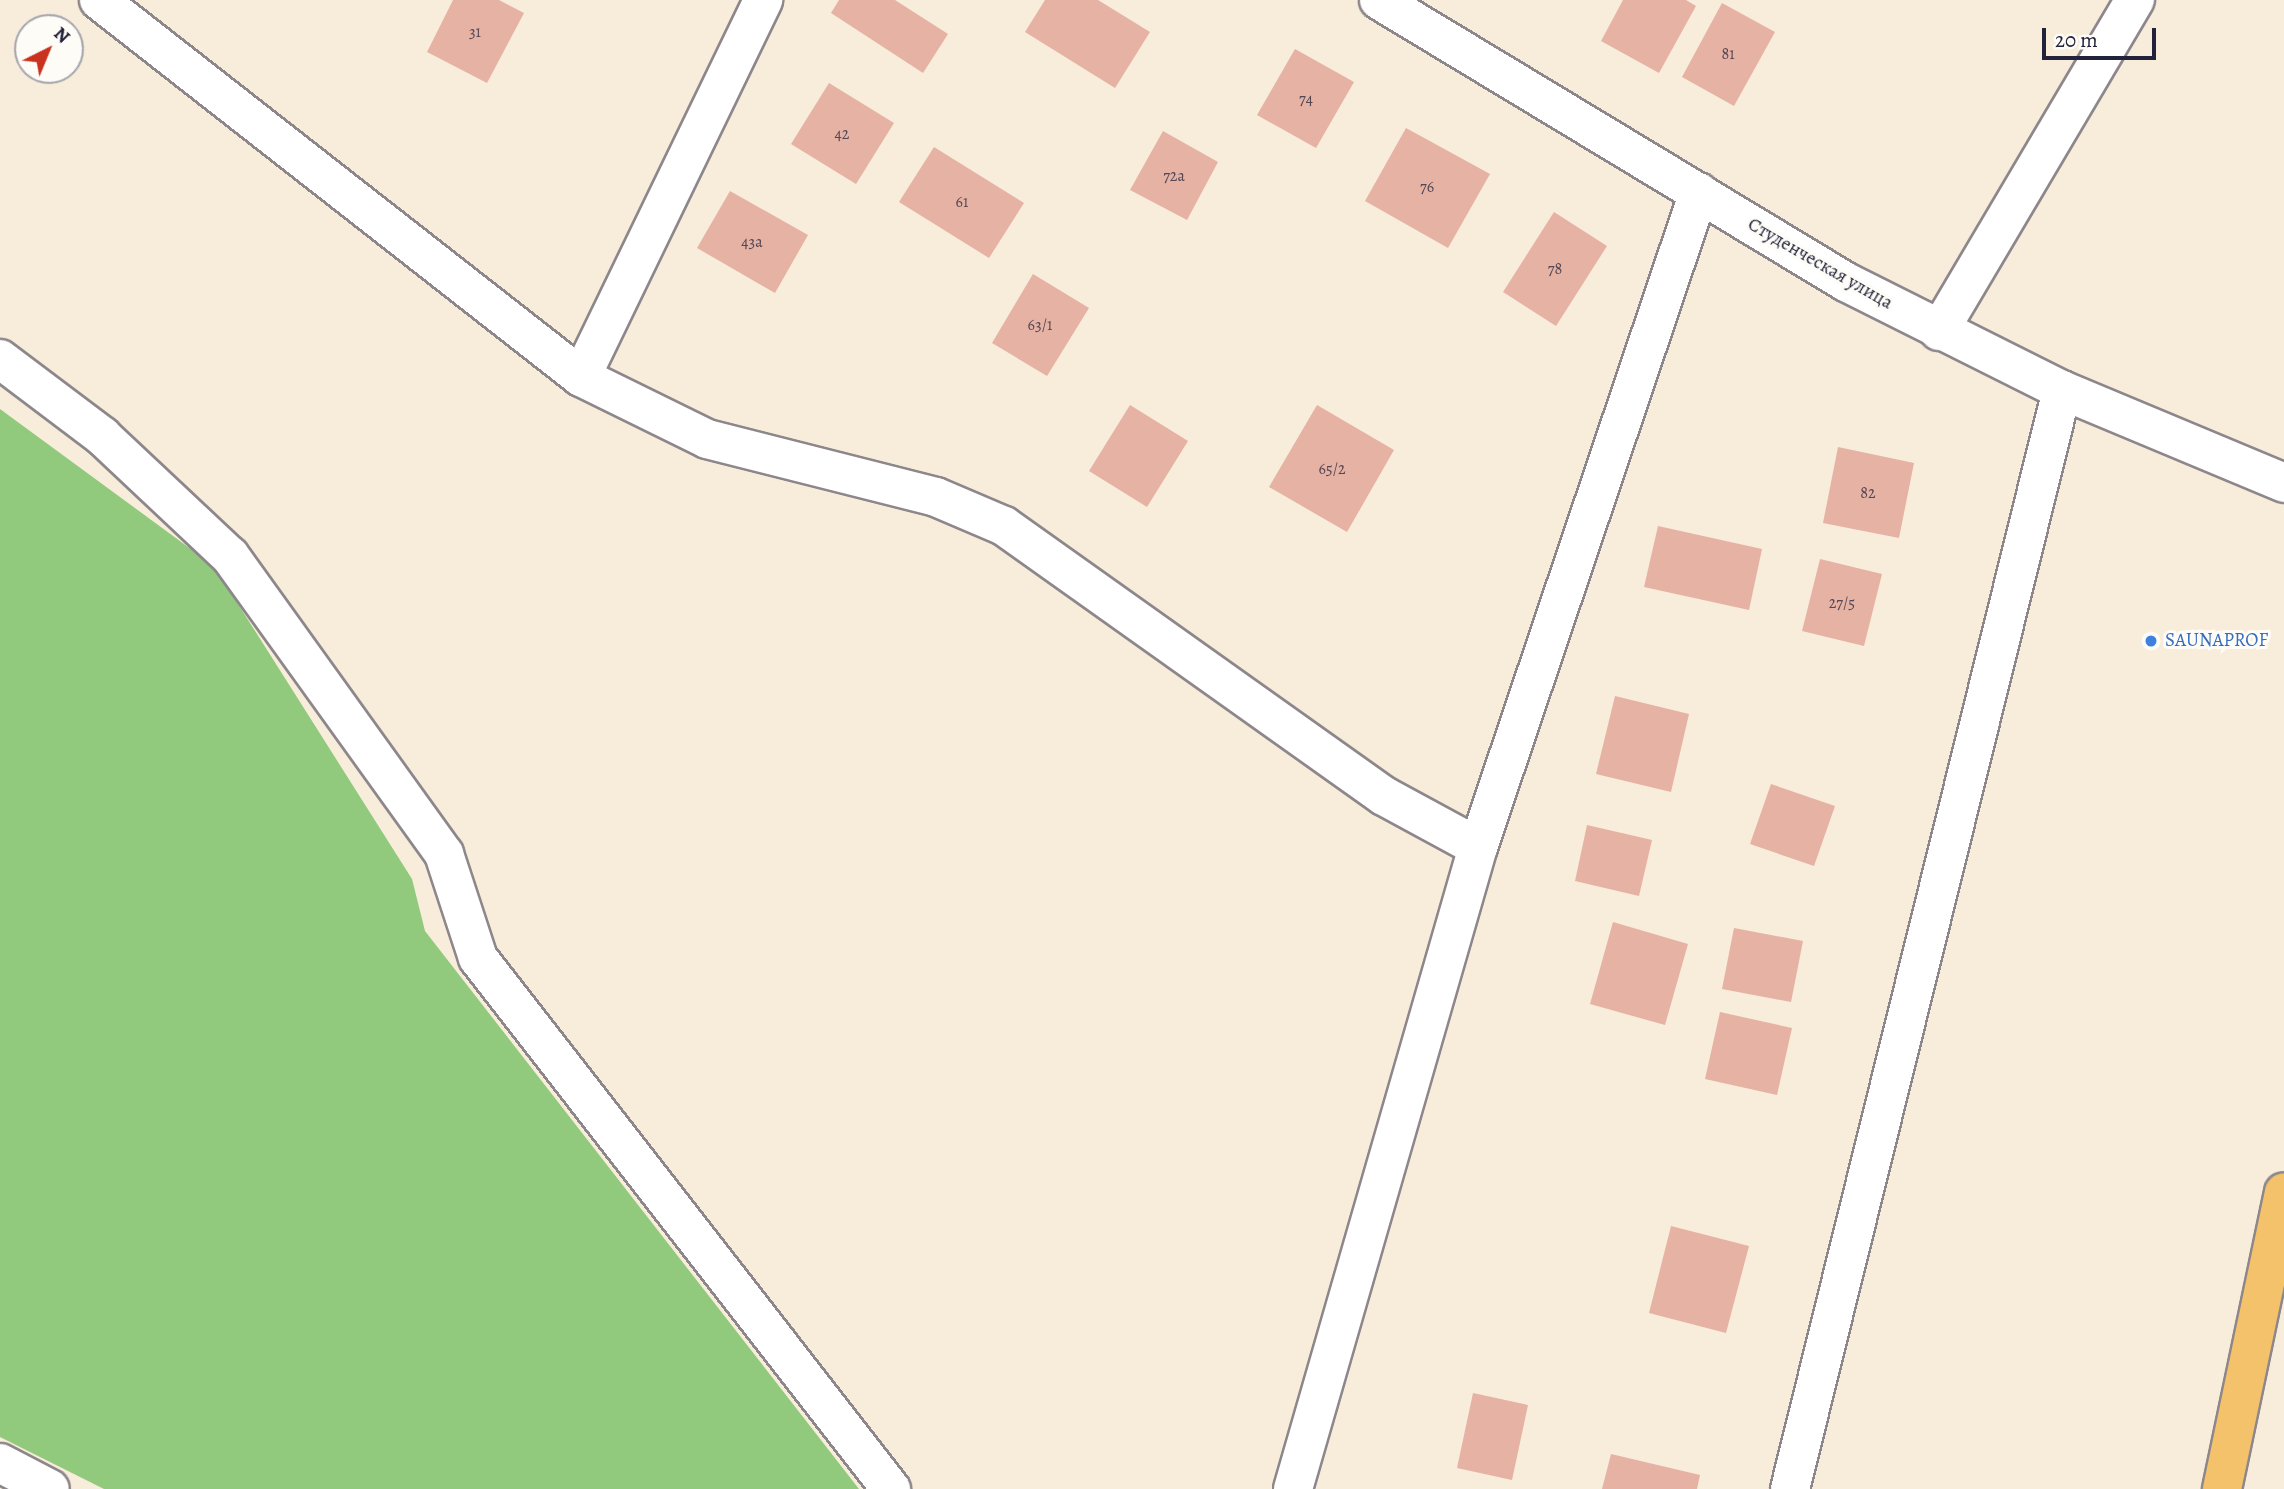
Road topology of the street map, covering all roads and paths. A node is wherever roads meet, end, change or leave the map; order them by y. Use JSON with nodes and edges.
{"nodes":[{"id":1,"x":99,"y":0,"type":"edge"},
{"id":2,"x":763,"y":0,"type":"edge"},
{"id":3,"x":1379,"y":0,"type":"edge"},
{"id":4,"x":2135,"y":0,"type":"edge"},
{"id":5,"x":1699,"y":192,"type":"junction"},
{"id":6,"x":1939,"y":331,"type":"junction"},
{"id":7,"x":0,"y":359,"type":"edge"},
{"id":8,"x":581,"y":377,"type":"junction"},
{"id":9,"x":2062,"y":390,"type":"junction"},
{"id":10,"x":2284,"y":483,"type":"edge"},
{"id":11,"x":1478,"y":847,"type":"junction"},
{"id":12,"x":2284,"y":1192,"type":"edge"},
{"id":13,"x":0,"y":1463,"type":"edge"},
{"id":14,"x":50,"y":1489,"type":"edge"},
{"id":15,"x":891,"y":1489,"type":"edge"},
{"id":16,"x":1293,"y":1489,"type":"edge"},
{"id":17,"x":1790,"y":1489,"type":"edge"},
{"id":18,"x":2222,"y":1489,"type":"edge"}],
"edges":[{"from":1,"to":8,"type":"street"},
{"from":2,"to":8,"type":"street"},
{"from":3,"to":5,"type":"street","name":"Студенческая улица"},
{"from":4,"to":6,"type":"street"},
{"from":5,"to":6,"type":"street","name":"Студенческая улица"},
{"from":5,"to":11,"type":"street"},
{"from":6,"to":9,"type":"street","name":"Студенческая улица"},
{"from":7,"to":15,"type":"street"},
{"from":8,"to":11,"type":"street"},
{"from":9,"to":10,"type":"street","name":"Студенческая улица"},
{"from":9,"to":17,"type":"street"},
{"from":11,"to":16,"type":"street"},
{"from":12,"to":18,"type":"highway"},
{"from":13,"to":14,"type":"street"}]}
